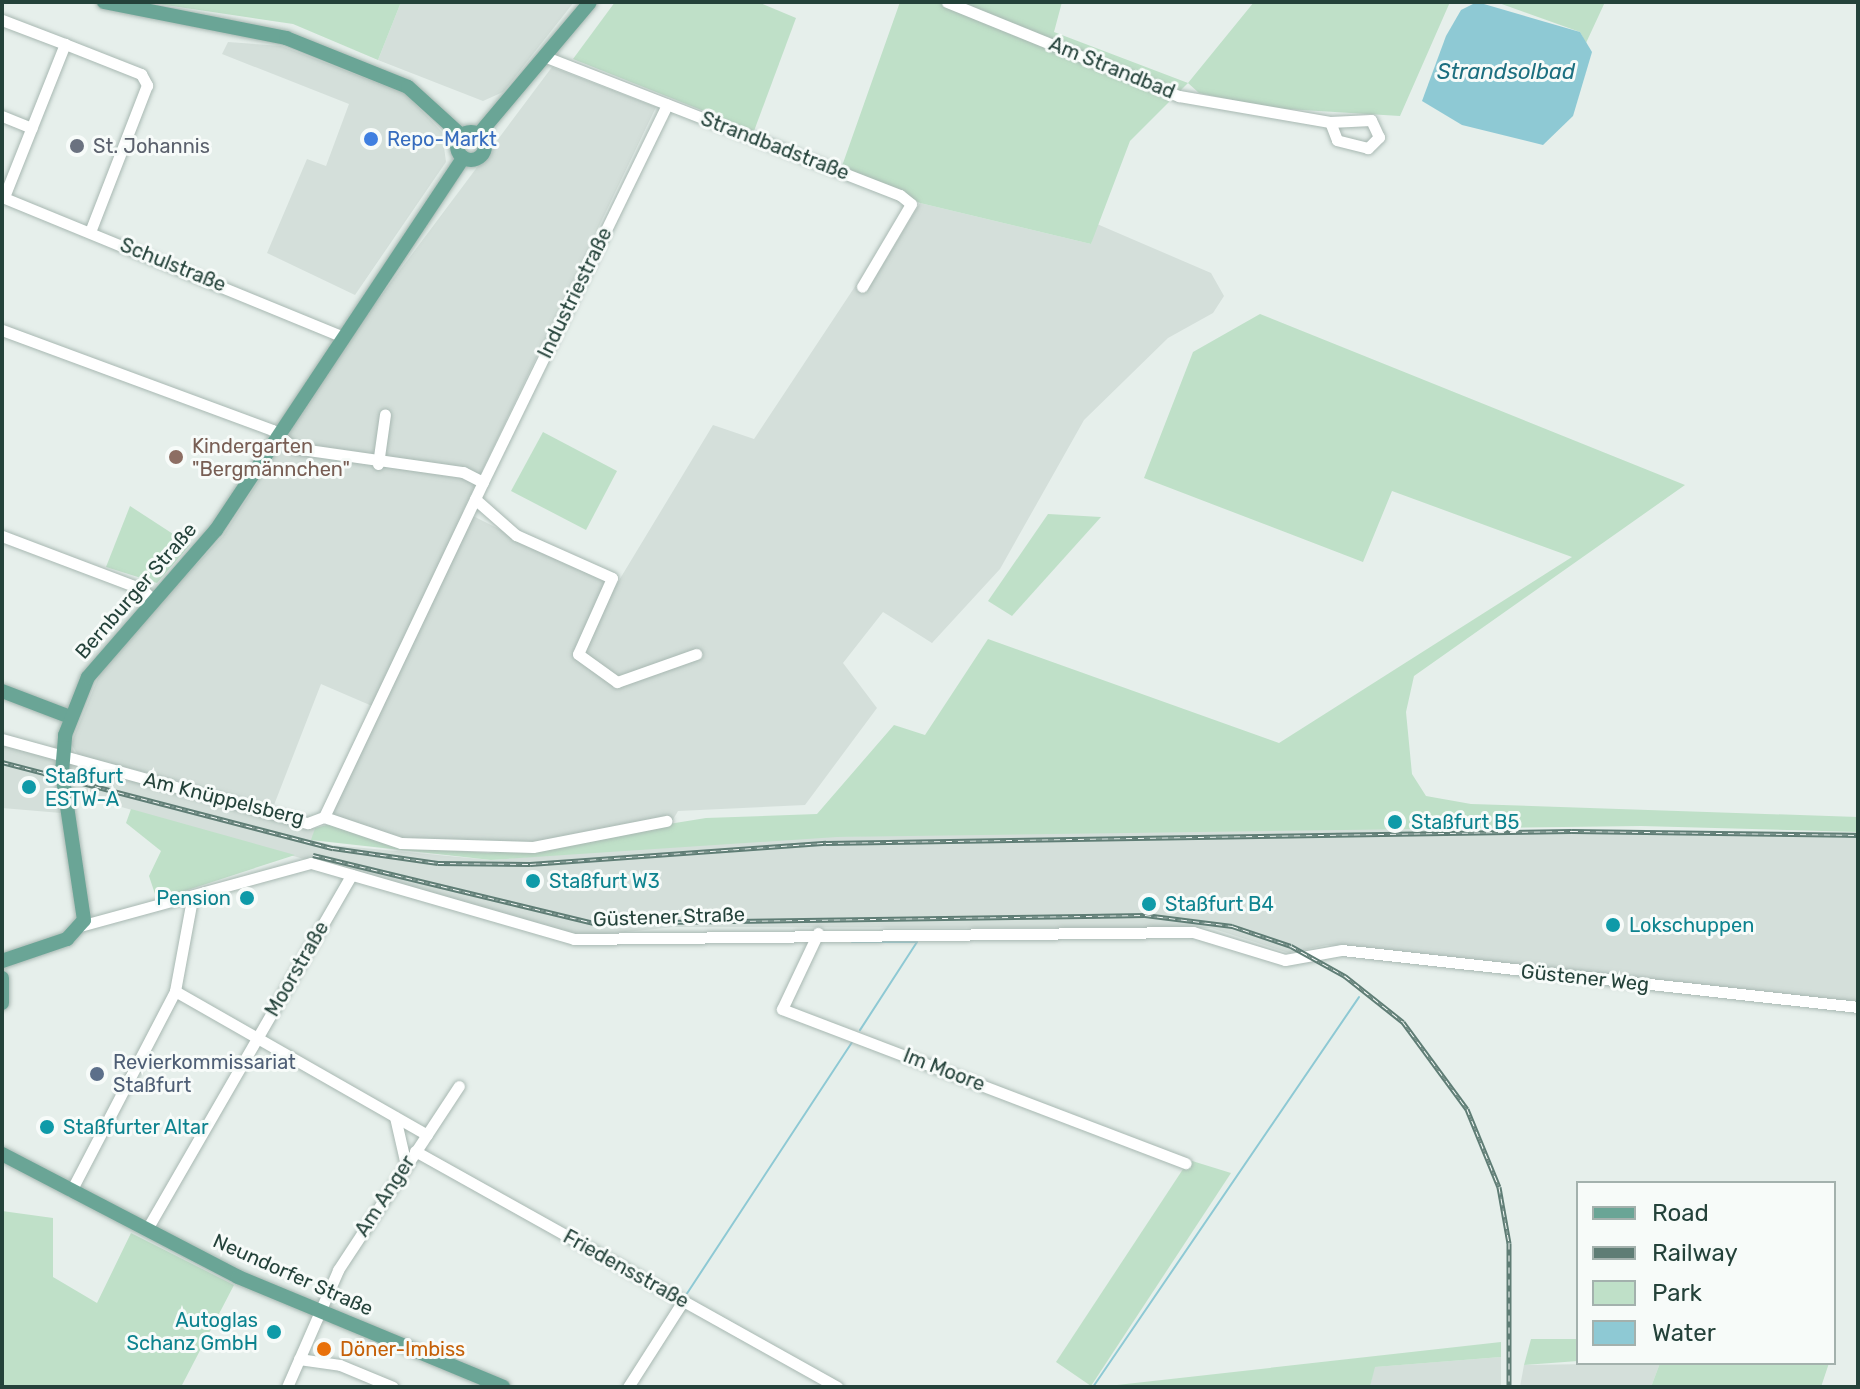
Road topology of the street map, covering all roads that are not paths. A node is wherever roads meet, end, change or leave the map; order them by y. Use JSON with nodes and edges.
{"nodes":[{"id":1,"x":104,"y":2,"type":"edge"},
{"id":2,"x":590,"y":2,"type":"edge"},
{"id":3,"x":947,"y":2,"type":"edge"},
{"id":4,"x":2,"y":20,"type":"edge"},
{"id":5,"x":65,"y":44,"type":"junction"},
{"id":6,"x":546,"y":57,"type":"junction"},
{"id":7,"x":667,"y":104,"type":"junction"},
{"id":8,"x":2,"y":116,"type":"edge"},
{"id":9,"x":1330,"y":122,"type":"dead end"},
{"id":10,"x":32,"y":128,"type":"junction"},
{"id":11,"x":479,"y":134,"type":"junction"},
{"id":12,"x":461,"y":135,"type":"junction"},
{"id":13,"x":463,"y":158,"type":"junction"},
{"id":14,"x":3,"y":197,"type":"edge"},
{"id":15,"x":90,"y":232,"type":"junction"},
{"id":16,"x":862,"y":287,"type":"dead end"},
{"id":17,"x":2,"y":330,"type":"edge"},
{"id":18,"x":341,"y":336,"type":"junction"},
{"id":19,"x":385,"y":414,"type":"dead end"},
{"id":20,"x":277,"y":433,"type":"junction"},
{"id":21,"x":378,"y":464,"type":"junction"},
{"id":22,"x":483,"y":482,"type":"junction"},
{"id":23,"x":475,"y":499,"type":"junction"},
{"id":24,"x":2,"y":536,"type":"edge"},
{"id":25,"x":154,"y":601,"type":"junction"},
{"id":26,"x":696,"y":654,"type":"dead end"},
{"id":27,"x":2,"y":691,"type":"edge"},
{"id":28,"x":70,"y":717,"type":"junction"},
{"id":29,"x":2,"y":739,"type":"edge"},
{"id":30,"x":63,"y":757,"type":"junction"},
{"id":31,"x":324,"y":817,"type":"junction"},
{"id":32,"x":666,"y":821,"type":"dead end"},
{"id":33,"x":351,"y":875,"type":"junction"},
{"id":34,"x":192,"y":899,"type":"junction"},
{"id":35,"x":80,"y":926,"type":"junction"},
{"id":36,"x":818,"y":933,"type":"junction"},
{"id":37,"x":1313,"y":957,"type":"joint"},
{"id":38,"x":2,"y":961,"type":"edge"},
{"id":39,"x":2,"y":978,"type":"edge"},
{"id":40,"x":175,"y":991,"type":"junction"},
{"id":41,"x":2,"y":1003,"type":"edge"},
{"id":42,"x":1858,"y":1007,"type":"edge"},
{"id":43,"x":257,"y":1038,"type":"junction"},
{"id":44,"x":459,"y":1086,"type":"dead end"},
{"id":45,"x":395,"y":1117,"type":"junction"},
{"id":46,"x":427,"y":1135,"type":"junction"},
{"id":47,"x":415,"y":1151,"type":"junction"},
{"id":48,"x":2,"y":1154,"type":"edge"},
{"id":49,"x":1186,"y":1163,"type":"dead end"},
{"id":50,"x":406,"y":1165,"type":"junction"},
{"id":51,"x":71,"y":1191,"type":"junction"},
{"id":52,"x":147,"y":1229,"type":"junction"},
{"id":53,"x":683,"y":1301,"type":"junction"},
{"id":54,"x":319,"y":1311,"type":"junction"},
{"id":55,"x":299,"y":1359,"type":"junction"},
{"id":56,"x":287,"y":1387,"type":"edge"},
{"id":57,"x":393,"y":1387,"type":"edge"},
{"id":58,"x":503,"y":1387,"type":"edge"},
{"id":59,"x":628,"y":1387,"type":"edge"},
{"id":60,"x":837,"y":1387,"type":"edge"}],
"edges":[{"from":1,"to":12,"type":"main road"},
{"from":2,"to":6,"type":"main road"},
{"from":3,"to":9,"type":"street","name":"Am Strandbad"},
{"from":4,"to":5,"type":"street"},
{"from":5,"to":10,"type":"street"},
{"from":5,"to":15,"type":"street"},
{"from":6,"to":7,"type":"street","name":"Strandbadstraße"},
{"from":6,"to":11,"type":"main road"},
{"from":7,"to":16,"type":"street","name":"Strandbadstraße"},
{"from":7,"to":22,"type":"street","name":"Industriestraße"},
{"from":8,"to":10,"type":"street"},
{"from":10,"to":14,"type":"street"},
{"from":11,"to":12,"type":"main road"},
{"from":11,"to":13,"type":"main road","name":"Bernburger Straße"},
{"from":12,"to":13,"type":"main road"},
{"from":13,"to":18,"type":"main road","name":"Bernburger Straße"},
{"from":14,"to":15,"type":"street","name":"Schulstraße"},
{"from":15,"to":18,"type":"street","name":"Schulstraße"},
{"from":17,"to":20,"type":"street"},
{"from":18,"to":20,"type":"main road","name":"Bernburger Straße"},
{"from":19,"to":21,"type":"street"},
{"from":20,"to":21,"type":"street"},
{"from":20,"to":25,"type":"main road","name":"Bernburger Straße"},
{"from":21,"to":22,"type":"street"},
{"from":22,"to":23,"type":"street","name":"Industriestraße"},
{"from":23,"to":26,"type":"street"},
{"from":23,"to":31,"type":"street","name":"Industriestraße"},
{"from":24,"to":25,"type":"street"},
{"from":25,"to":28,"type":"main road","name":"Bernburger Straße"},
{"from":27,"to":28,"type":"main road"},
{"from":28,"to":30,"type":"main road","name":"Bernburger Straße"},
{"from":29,"to":30,"type":"street","name":"Am Knüppelsberg"},
{"from":30,"to":31,"type":"street","name":"Am Knüppelsberg"},
{"from":30,"to":35,"type":"main road","name":"Bernburger Straße"},
{"from":31,"to":32,"type":"street","name":"Am Knüppelsberg"},
{"from":33,"to":34,"type":"street","name":"Güstener Straße"},
{"from":33,"to":36,"type":"street","name":"Güstener Straße"},
{"from":33,"to":43,"type":"street","name":"Moorstraße"},
{"from":34,"to":35,"type":"street","name":"Güstener Straße"},
{"from":34,"to":40,"type":"street"},
{"from":35,"to":38,"type":"main road","name":"Güstener Straße"},
{"from":36,"to":37,"type":"street","name":"Güstener Straße"},
{"from":36,"to":49,"type":"street","name":"Im Moore"},
{"from":37,"to":42,"type":"street","name":"Güstener Weg"},
{"from":39,"to":41,"type":"main road"},
{"from":40,"to":43,"type":"street"},
{"from":40,"to":51,"type":"street"},
{"from":43,"to":45,"type":"street"},
{"from":43,"to":52,"type":"street","name":"Moorstraße"},
{"from":44,"to":46,"type":"street","name":"Am Anger"},
{"from":45,"to":46,"type":"street"},
{"from":45,"to":50,"type":"street"},
{"from":46,"to":47,"type":"street","name":"Am Anger"},
{"from":47,"to":50,"type":"street","name":"Am Anger"},
{"from":47,"to":53,"type":"street","name":"Friedensstraße"},
{"from":48,"to":51,"type":"main road","name":"Neundorfer Straße"},
{"from":50,"to":54,"type":"street","name":"Am Anger"},
{"from":51,"to":52,"type":"main road","name":"Neundorfer Straße"},
{"from":52,"to":54,"type":"main road","name":"Neundorfer Straße"},
{"from":53,"to":59,"type":"street"},
{"from":53,"to":60,"type":"street","name":"Friedensstraße"},
{"from":54,"to":55,"type":"street","name":"Am Anger"},
{"from":54,"to":58,"type":"main road","name":"Neundorfer Straße"},
{"from":55,"to":56,"type":"street","name":"Am Anger"},
{"from":55,"to":57,"type":"street"}]}
